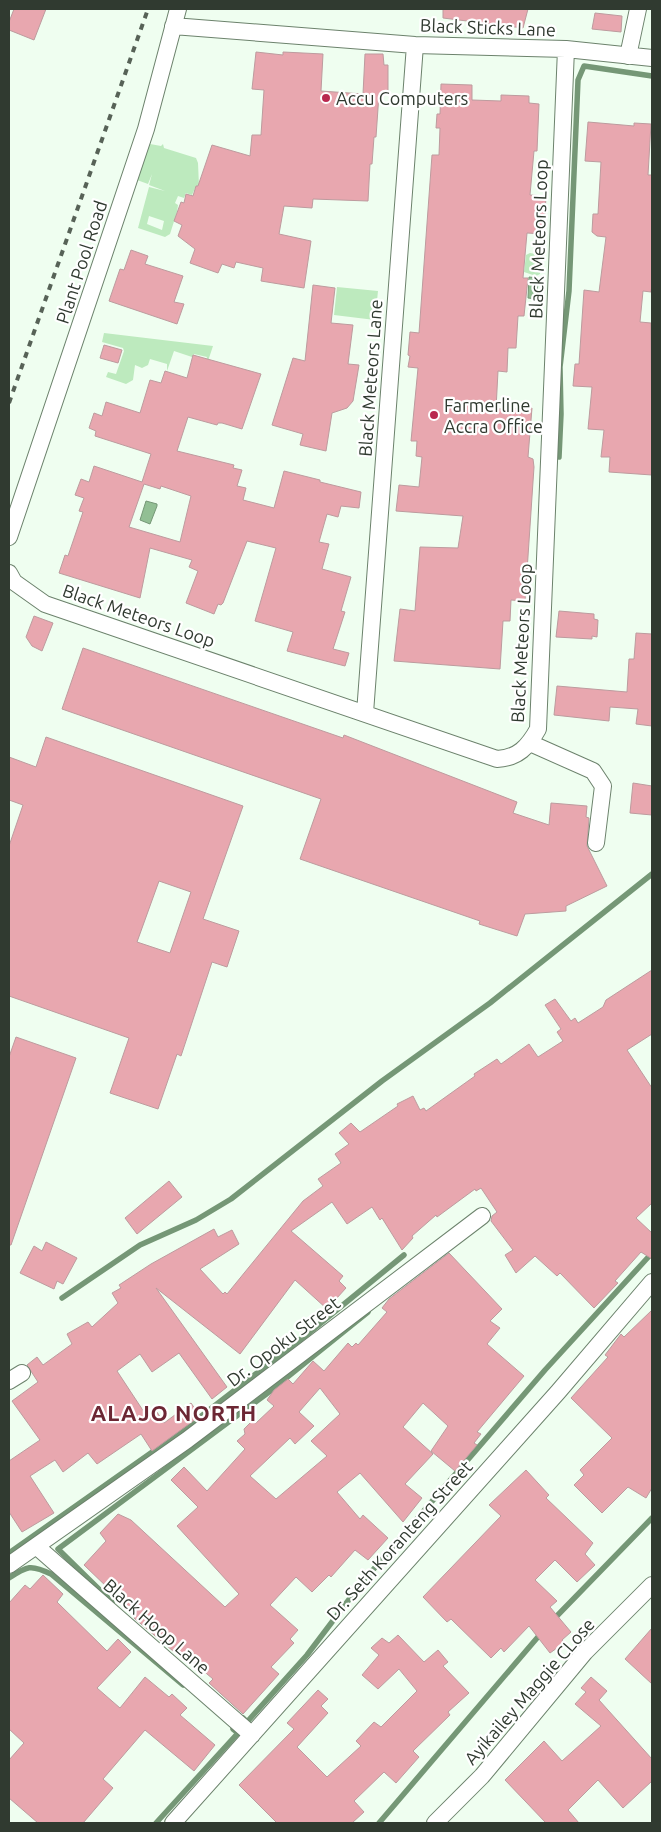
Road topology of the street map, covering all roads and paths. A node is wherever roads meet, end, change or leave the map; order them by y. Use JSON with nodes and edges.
{"nodes":[{"id":1,"x":178,"y":9,"type":"edge"},
{"id":2,"x":638,"y":9,"type":"edge"},
{"id":3,"x":172,"y":26,"type":"junction"},
{"id":4,"x":416,"y":45,"type":"junction"},
{"id":5,"x":566,"y":49,"type":"junction"},
{"id":6,"x":628,"y":56,"type":"junction"},
{"id":7,"x":652,"y":58,"type":"edge"},
{"id":8,"x":10,"y":528,"type":"edge"},
{"id":9,"x":11,"y":577,"type":"edge"},
{"id":10,"x":365,"y":713,"type":"junction"},
{"id":11,"x":530,"y":743,"type":"junction"},
{"id":12,"x":596,"y":843,"type":"dead end"},
{"id":13,"x":482,"y":1216,"type":"dead end"},
{"id":14,"x":652,"y":1282,"type":"edge"},
{"id":15,"x":36,"y":1546,"type":"junction"},
{"id":16,"x":9,"y":1565,"type":"edge"},
{"id":17,"x":652,"y":1585,"type":"edge"},
{"id":18,"x":252,"y":1735,"type":"junction"},
{"id":19,"x":173,"y":1823,"type":"edge"},
{"id":20,"x":435,"y":1823,"type":"edge"}],
"edges":[{"from":1,"to":3,"type":"street","name":"Plant Pool Road"},
{"from":2,"to":6,"type":"street"},
{"from":3,"to":4,"type":"street","name":"Black Sticks Lane"},
{"from":3,"to":8,"type":"street","name":"Plant Pool Road"},
{"from":4,"to":5,"type":"street","name":"Black Sticks Lane"},
{"from":4,"to":10,"type":"street","name":"Black Meteors Lane"},
{"from":5,"to":6,"type":"street","name":"Black Sticks Lane"},
{"from":5,"to":11,"type":"street","name":"Black Meteors Loop"},
{"from":6,"to":7,"type":"street","name":"Black Sticks Lane"},
{"from":9,"to":10,"type":"street","name":"Black Meteors Loop"},
{"from":10,"to":11,"type":"street","name":"Black Meteors Loop"},
{"from":11,"to":12,"type":"street"},
{"from":13,"to":15,"type":"street","name":"Dr. Opoku Street"},
{"from":14,"to":18,"type":"street","name":"Dr. Seth Koranteng Street"},
{"from":15,"to":16,"type":"street","name":"Dr. Opoku Street"},
{"from":15,"to":18,"type":"street","name":"Black Hoop Lane"},
{"from":17,"to":20,"type":"street","name":"Ayikailey Maggie CLose"},
{"from":18,"to":19,"type":"street","name":"Dr. Seth Koranteng Street"}]}
